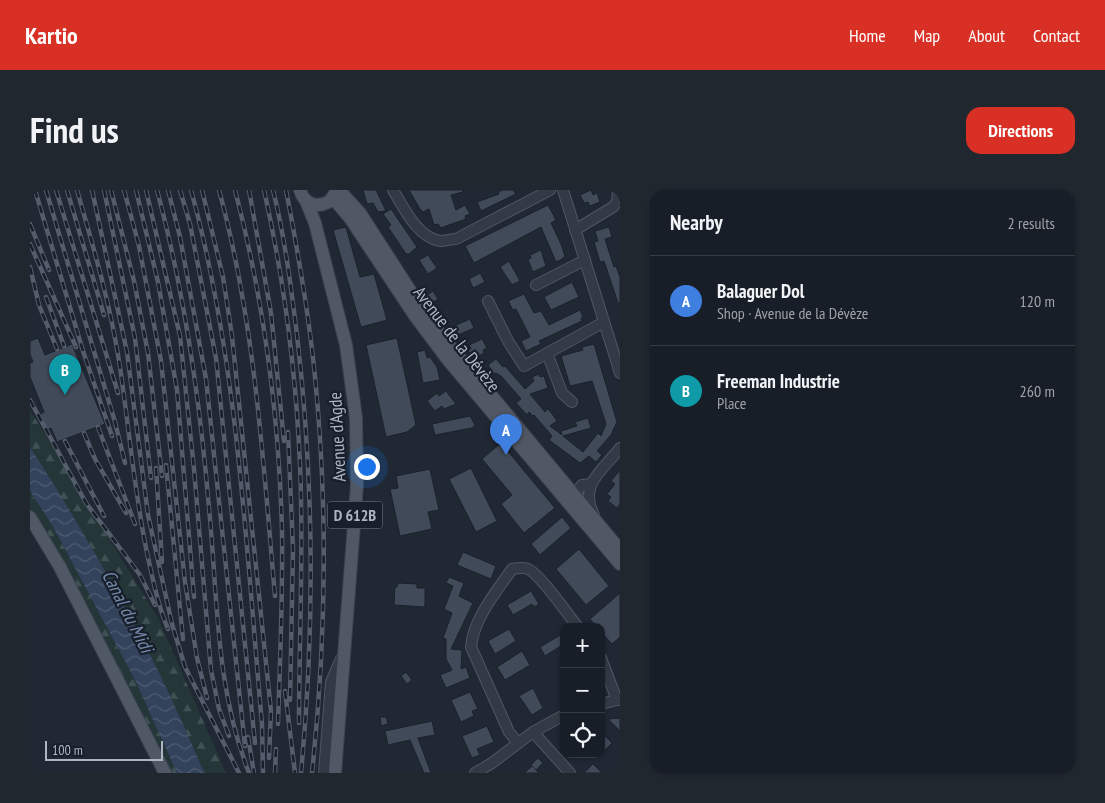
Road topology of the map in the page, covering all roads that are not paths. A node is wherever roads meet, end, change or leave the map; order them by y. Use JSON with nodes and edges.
{"nodes":[{"id":1,"x":393,"y":190,"type":"edge"},
{"id":2,"x":550,"y":190,"type":"edge"},
{"id":3,"x":563,"y":190,"type":"edge"},
{"id":4,"x":619,"y":192,"type":"edge"},
{"id":5,"x":336,"y":193,"type":"edge"},
{"id":6,"x":303,"y":196,"type":"edge"},
{"id":7,"x":321,"y":205,"type":"junction"},
{"id":8,"x":315,"y":223,"type":"junction"},
{"id":9,"x":575,"y":230,"type":"junction"},
{"id":10,"x":585,"y":260,"type":"junction"},
{"id":11,"x":536,"y":285,"type":"dead end"},
{"id":12,"x":488,"y":301,"type":"dead end"},
{"id":13,"x":604,"y":322,"type":"junction"},
{"id":14,"x":547,"y":353,"type":"junction"},
{"id":15,"x":620,"y":373,"type":"edge"},
{"id":16,"x":572,"y":402,"type":"dead end"},
{"id":17,"x":620,"y":448,"type":"edge"},
{"id":18,"x":530,"y":457,"type":"junction"},
{"id":19,"x":581,"y":493,"type":"junction"},
{"id":20,"x":30,"y":517,"type":"edge"},
{"id":21,"x":615,"y":550,"type":"edge"},
{"id":22,"x":620,"y":564,"type":"edge"},
{"id":23,"x":575,"y":623,"type":"edge"},
{"id":24,"x":344,"y":654,"type":"junction"},
{"id":25,"x":605,"y":667,"type":"edge"},
{"id":26,"x":619,"y":700,"type":"edge"},
{"id":27,"x":605,"y":703,"type":"edge"},
{"id":28,"x":560,"y":717,"type":"edge"},
{"id":29,"x":533,"y":732,"type":"junction"},
{"id":30,"x":518,"y":743,"type":"junction"},
{"id":31,"x":165,"y":773,"type":"edge"},
{"id":32,"x":324,"y":773,"type":"edge"},
{"id":33,"x":335,"y":773,"type":"edge"},
{"id":34,"x":475,"y":773,"type":"edge"},
{"id":35,"x":570,"y":773,"type":"edge"}],
"edges":[{"from":1,"to":2,"type":"street"},
{"from":3,"to":9,"type":"street"},
{"from":4,"to":9,"type":"street"},
{"from":5,"to":7,"type":"main road"},
{"from":5,"to":18,"type":"main road","name":"Avenue de la Dévèze"},
{"from":5,"to":19,"type":"main road","name":"Avenue de la Dévèze"},
{"from":6,"to":7,"type":"main road"},
{"from":6,"to":8,"type":"main road","name":"Avenue d'Agde","number":"D 612B"},
{"from":7,"to":8,"type":"main road"},
{"from":8,"to":24,"type":"main road","name":"Avenue d'Agde","number":"D 612B"},
{"from":9,"to":10,"type":"street"},
{"from":10,"to":11,"type":"street"},
{"from":10,"to":13,"type":"street"},
{"from":12,"to":14,"type":"street"},
{"from":13,"to":14,"type":"street"},
{"from":13,"to":15,"type":"street"},
{"from":14,"to":16,"type":"street"},
{"from":17,"to":19,"type":"street"},
{"from":18,"to":19,"type":"street"},
{"from":18,"to":21,"type":"main road","name":"Avenue de la Dévèze"},
{"from":19,"to":21,"type":"main road","name":"Avenue de la Dévèze"},
{"from":19,"to":21,"type":"street"},
{"from":20,"to":31,"type":"main road"},
{"from":21,"to":22,"type":"main road","name":"Avenue de la Dévèze"},
{"from":23,"to":30,"type":"street"},
{"from":24,"to":32,"type":"street"},
{"from":24,"to":33,"type":"main road","name":"Avenue d'Agde","number":"D 612B"},
{"from":25,"to":26,"type":"street"},
{"from":26,"to":27,"type":"street"},
{"from":28,"to":29,"type":"street"},
{"from":29,"to":30,"type":"street"},
{"from":29,"to":35,"type":"street"},
{"from":30,"to":34,"type":"street"}]}
